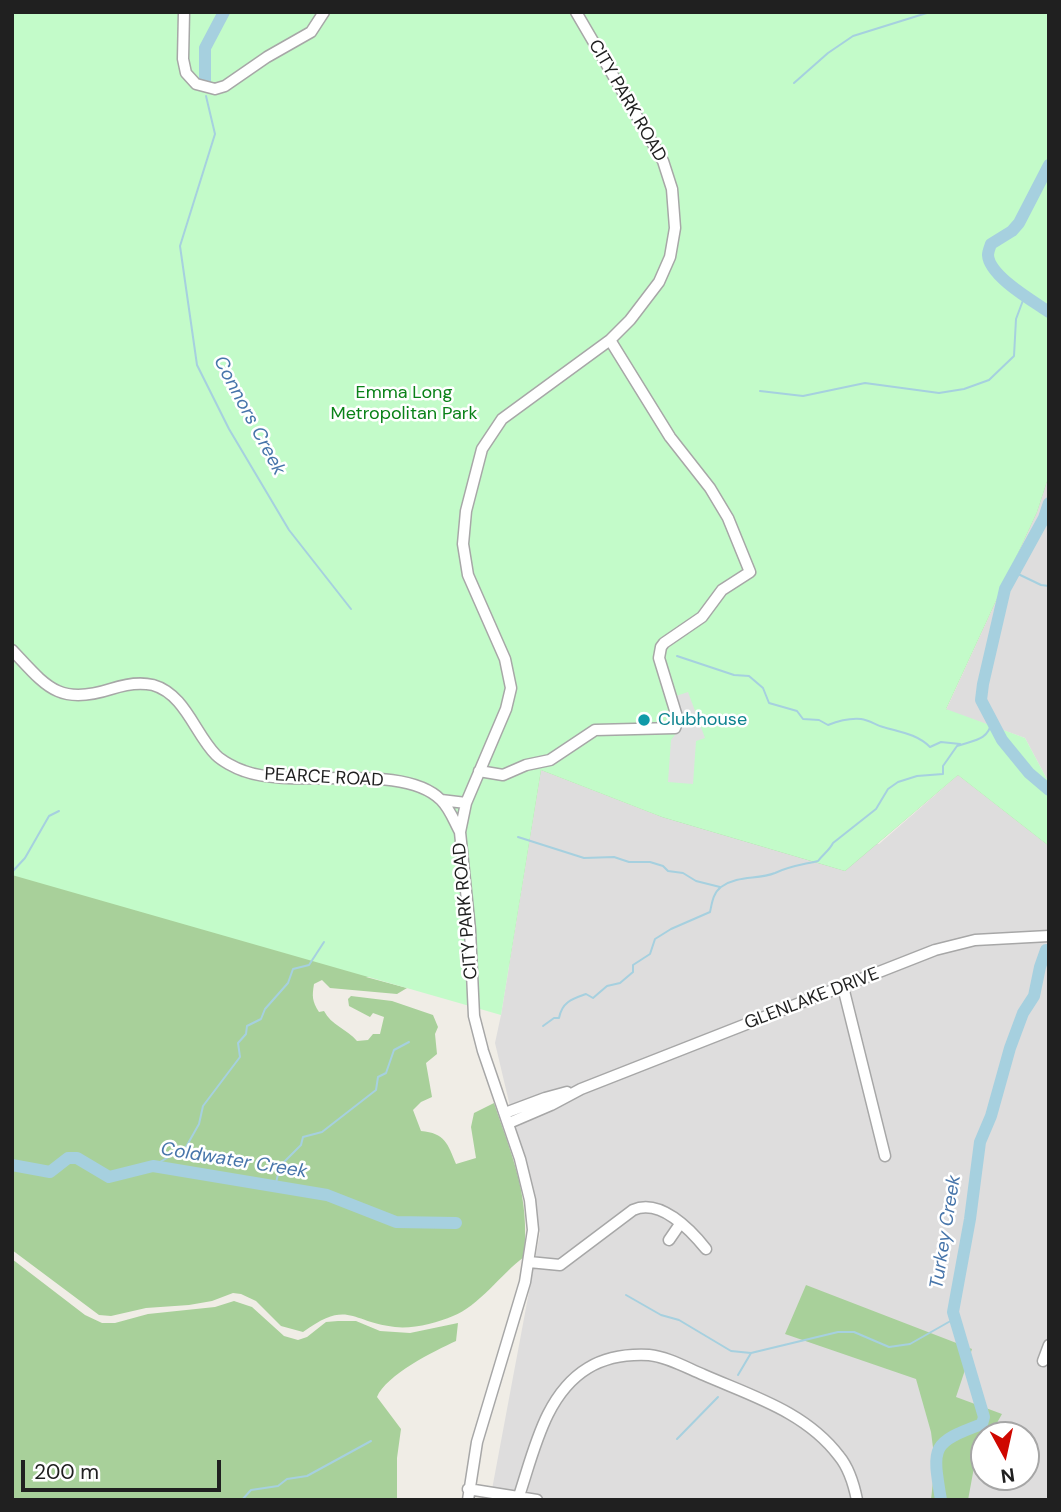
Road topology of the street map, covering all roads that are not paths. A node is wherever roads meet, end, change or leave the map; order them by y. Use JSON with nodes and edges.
{"nodes":[{"id":1,"x":184,"y":12,"type":"edge"},
{"id":2,"x":324,"y":12,"type":"edge"},
{"id":3,"x":576,"y":12,"type":"edge"},
{"id":4,"x":610,"y":340,"type":"junction"},
{"id":5,"x":12,"y":650,"type":"edge"},
{"id":6,"x":479,"y":771,"type":"junction"},
{"id":7,"x":441,"y":800,"type":"junction"},
{"id":8,"x":466,"y":803,"type":"junction"},
{"id":9,"x":460,"y":832,"type":"junction"},
{"id":10,"x":1049,"y":936,"type":"edge"},
{"id":11,"x":843,"y":987,"type":"junction"},
{"id":12,"x":507,"y":1118,"type":"junction"},
{"id":13,"x":885,"y":1156,"type":"dead end"},
{"id":14,"x":680,"y":1224,"type":"junction"},
{"id":15,"x":669,"y":1240,"type":"dead end"},
{"id":16,"x":706,"y":1249,"type":"dead end"},
{"id":17,"x":529,"y":1262,"type":"junction"},
{"id":18,"x":1049,"y":1345,"type":"edge"},
{"id":19,"x":1042,"y":1362,"type":"dead end"},
{"id":20,"x":468,"y":1495,"type":"edge"},
{"id":21,"x":519,"y":1496,"type":"junction"},
{"id":22,"x":537,"y":1500,"type":"edge"},
{"id":23,"x":857,"y":1500,"type":"edge"}],
"edges":[{"from":1,"to":2,"type":"street"},
{"from":3,"to":4,"type":"street","name":"CITY PARK ROAD"},
{"from":4,"to":6,"type":"street","name":"CITY PARK ROAD"},
{"from":4,"to":6,"type":"street"},
{"from":5,"to":7,"type":"street","name":"PEARCE ROAD"},
{"from":6,"to":8,"type":"street","name":"CITY PARK ROAD"},
{"from":7,"to":8,"type":"street","name":"PEARCE ROAD"},
{"from":7,"to":9,"type":"street"},
{"from":8,"to":9,"type":"street","name":"CITY PARK ROAD"},
{"from":9,"to":12,"type":"street","name":"CITY PARK ROAD"},
{"from":10,"to":11,"type":"street","name":"GLENLAKE DRIVE"},
{"from":11,"to":12,"type":"street","name":"GLENLAKE DRIVE"},
{"from":11,"to":13,"type":"street"},
{"from":12,"to":17,"type":"street","name":"CITY PARK ROAD"},
{"from":14,"to":15,"type":"street"},
{"from":14,"to":16,"type":"street"},
{"from":14,"to":17,"type":"street"},
{"from":17,"to":20,"type":"street","name":"CITY PARK ROAD"},
{"from":18,"to":19,"type":"street"},
{"from":20,"to":21,"type":"street"},
{"from":21,"to":22,"type":"street"},
{"from":21,"to":23,"type":"street"}]}
